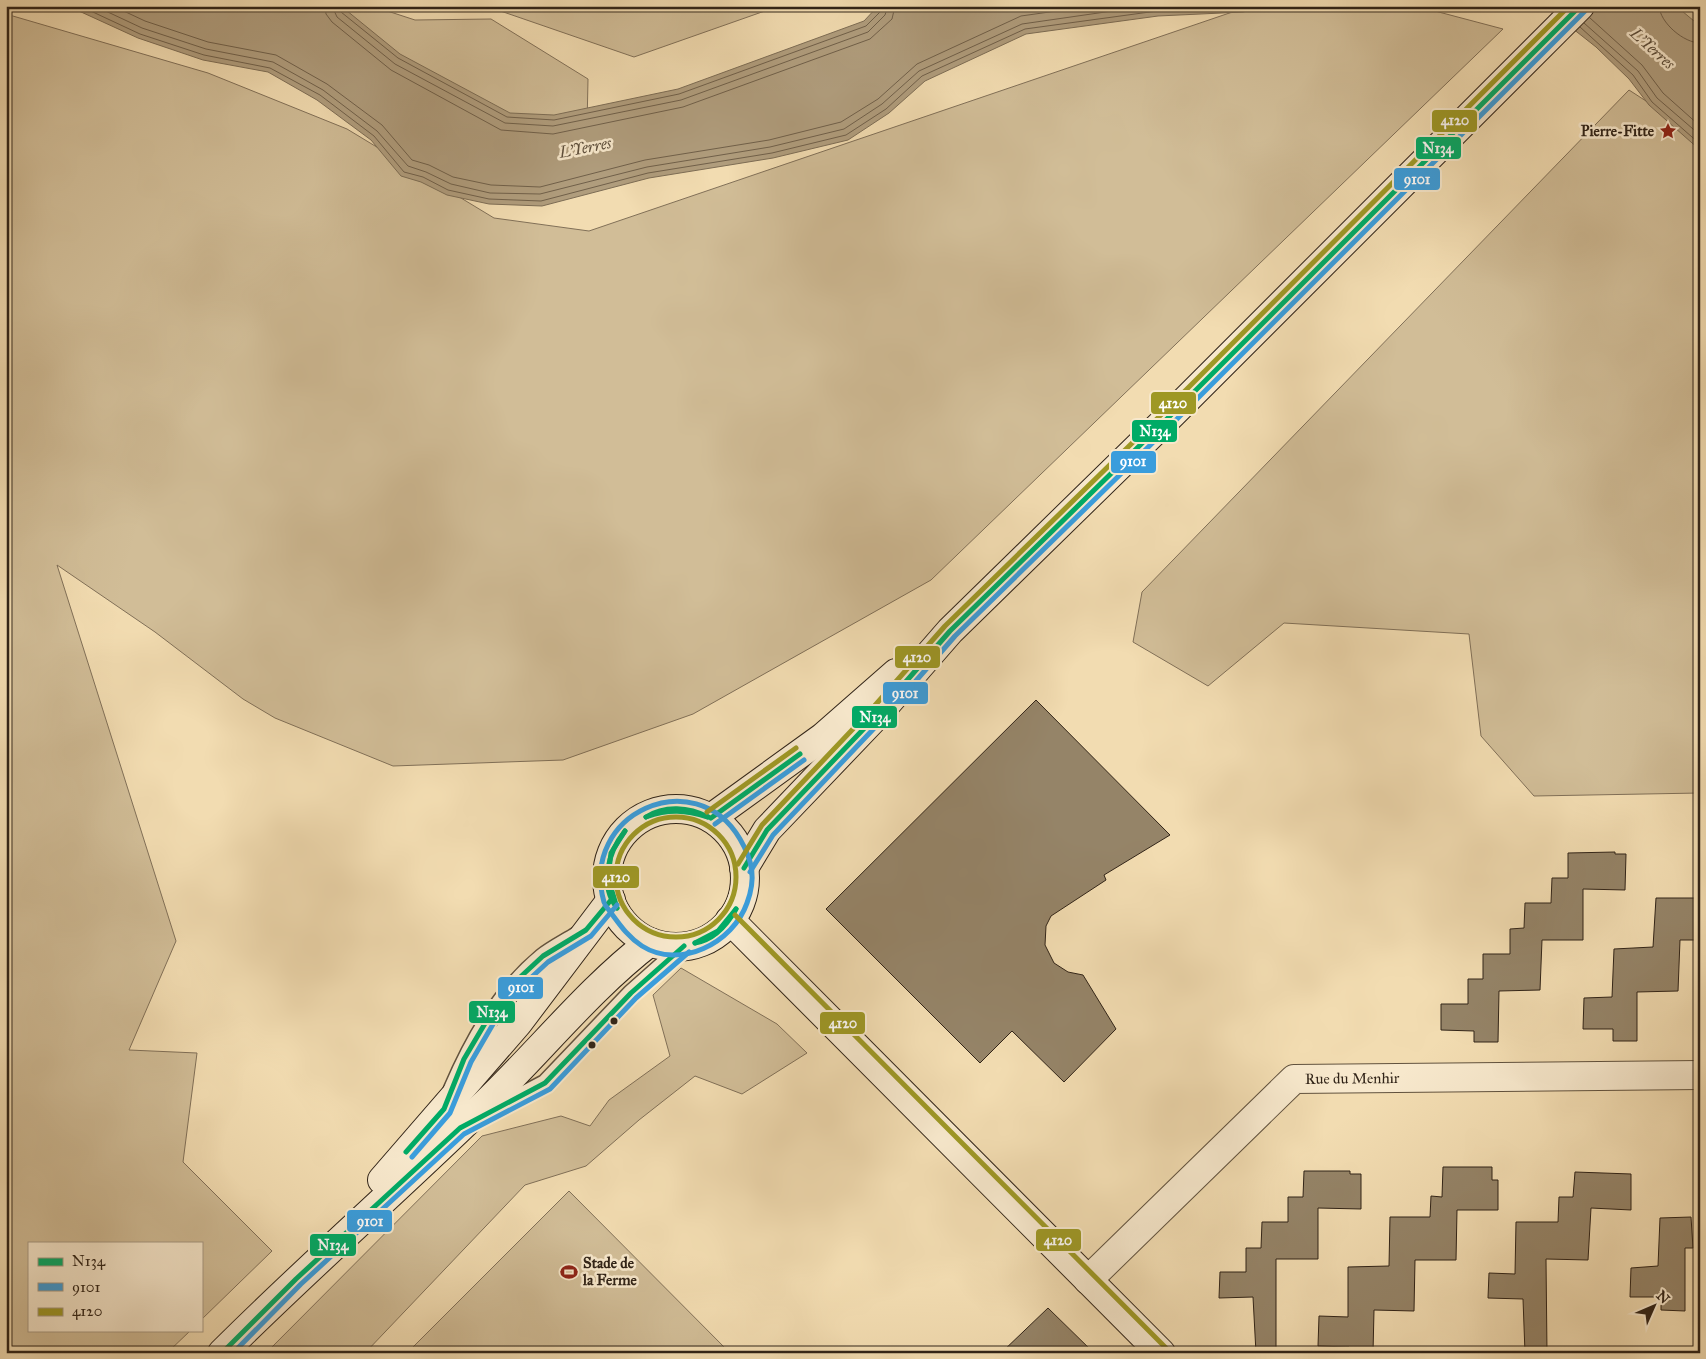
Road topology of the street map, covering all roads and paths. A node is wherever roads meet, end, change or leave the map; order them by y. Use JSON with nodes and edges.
{"nodes":[{"id":1,"x":1580,"y":6,"type":"edge"},
{"id":2,"x":950,"y":630,"type":"junction"},
{"id":3,"x":711,"y":818,"type":"junction"},
{"id":4,"x":744,"y":868,"type":"junction"},
{"id":5,"x":611,"y":900,"type":"junction"},
{"id":6,"x":730,"y":920,"type":"junction"},
{"id":7,"x":650,"y":942,"type":"junction"},
{"id":8,"x":684,"y":946,"type":"junction"},
{"id":9,"x":1700,"y":1075,"type":"edge"},
{"id":10,"x":452,"y":1118,"type":"junction"},
{"id":11,"x":1088,"y":1280,"type":"junction"},
{"id":12,"x":222,"y":1353,"type":"edge"},
{"id":13,"x":1161,"y":1353,"type":"edge"}],
"edges":[{"from":1,"to":2,"type":"main road"},
{"from":2,"to":3,"type":"main road"},
{"from":2,"to":4,"type":"main road"},
{"from":3,"to":4,"type":"main road"},
{"from":3,"to":5,"type":"main road"},
{"from":4,"to":6,"type":"main road"},
{"from":5,"to":7,"type":"main road"},
{"from":5,"to":10,"type":"main road"},
{"from":6,"to":8,"type":"main road"},
{"from":6,"to":11,"type":"main road"},
{"from":7,"to":8,"type":"main road"},
{"from":7,"to":10,"type":"main road"},
{"from":8,"to":10,"type":"lane"},
{"from":9,"to":11,"type":"main road","name":"Rue du Menhir"},
{"from":10,"to":12,"type":"main road"},
{"from":11,"to":13,"type":"main road"}]}
